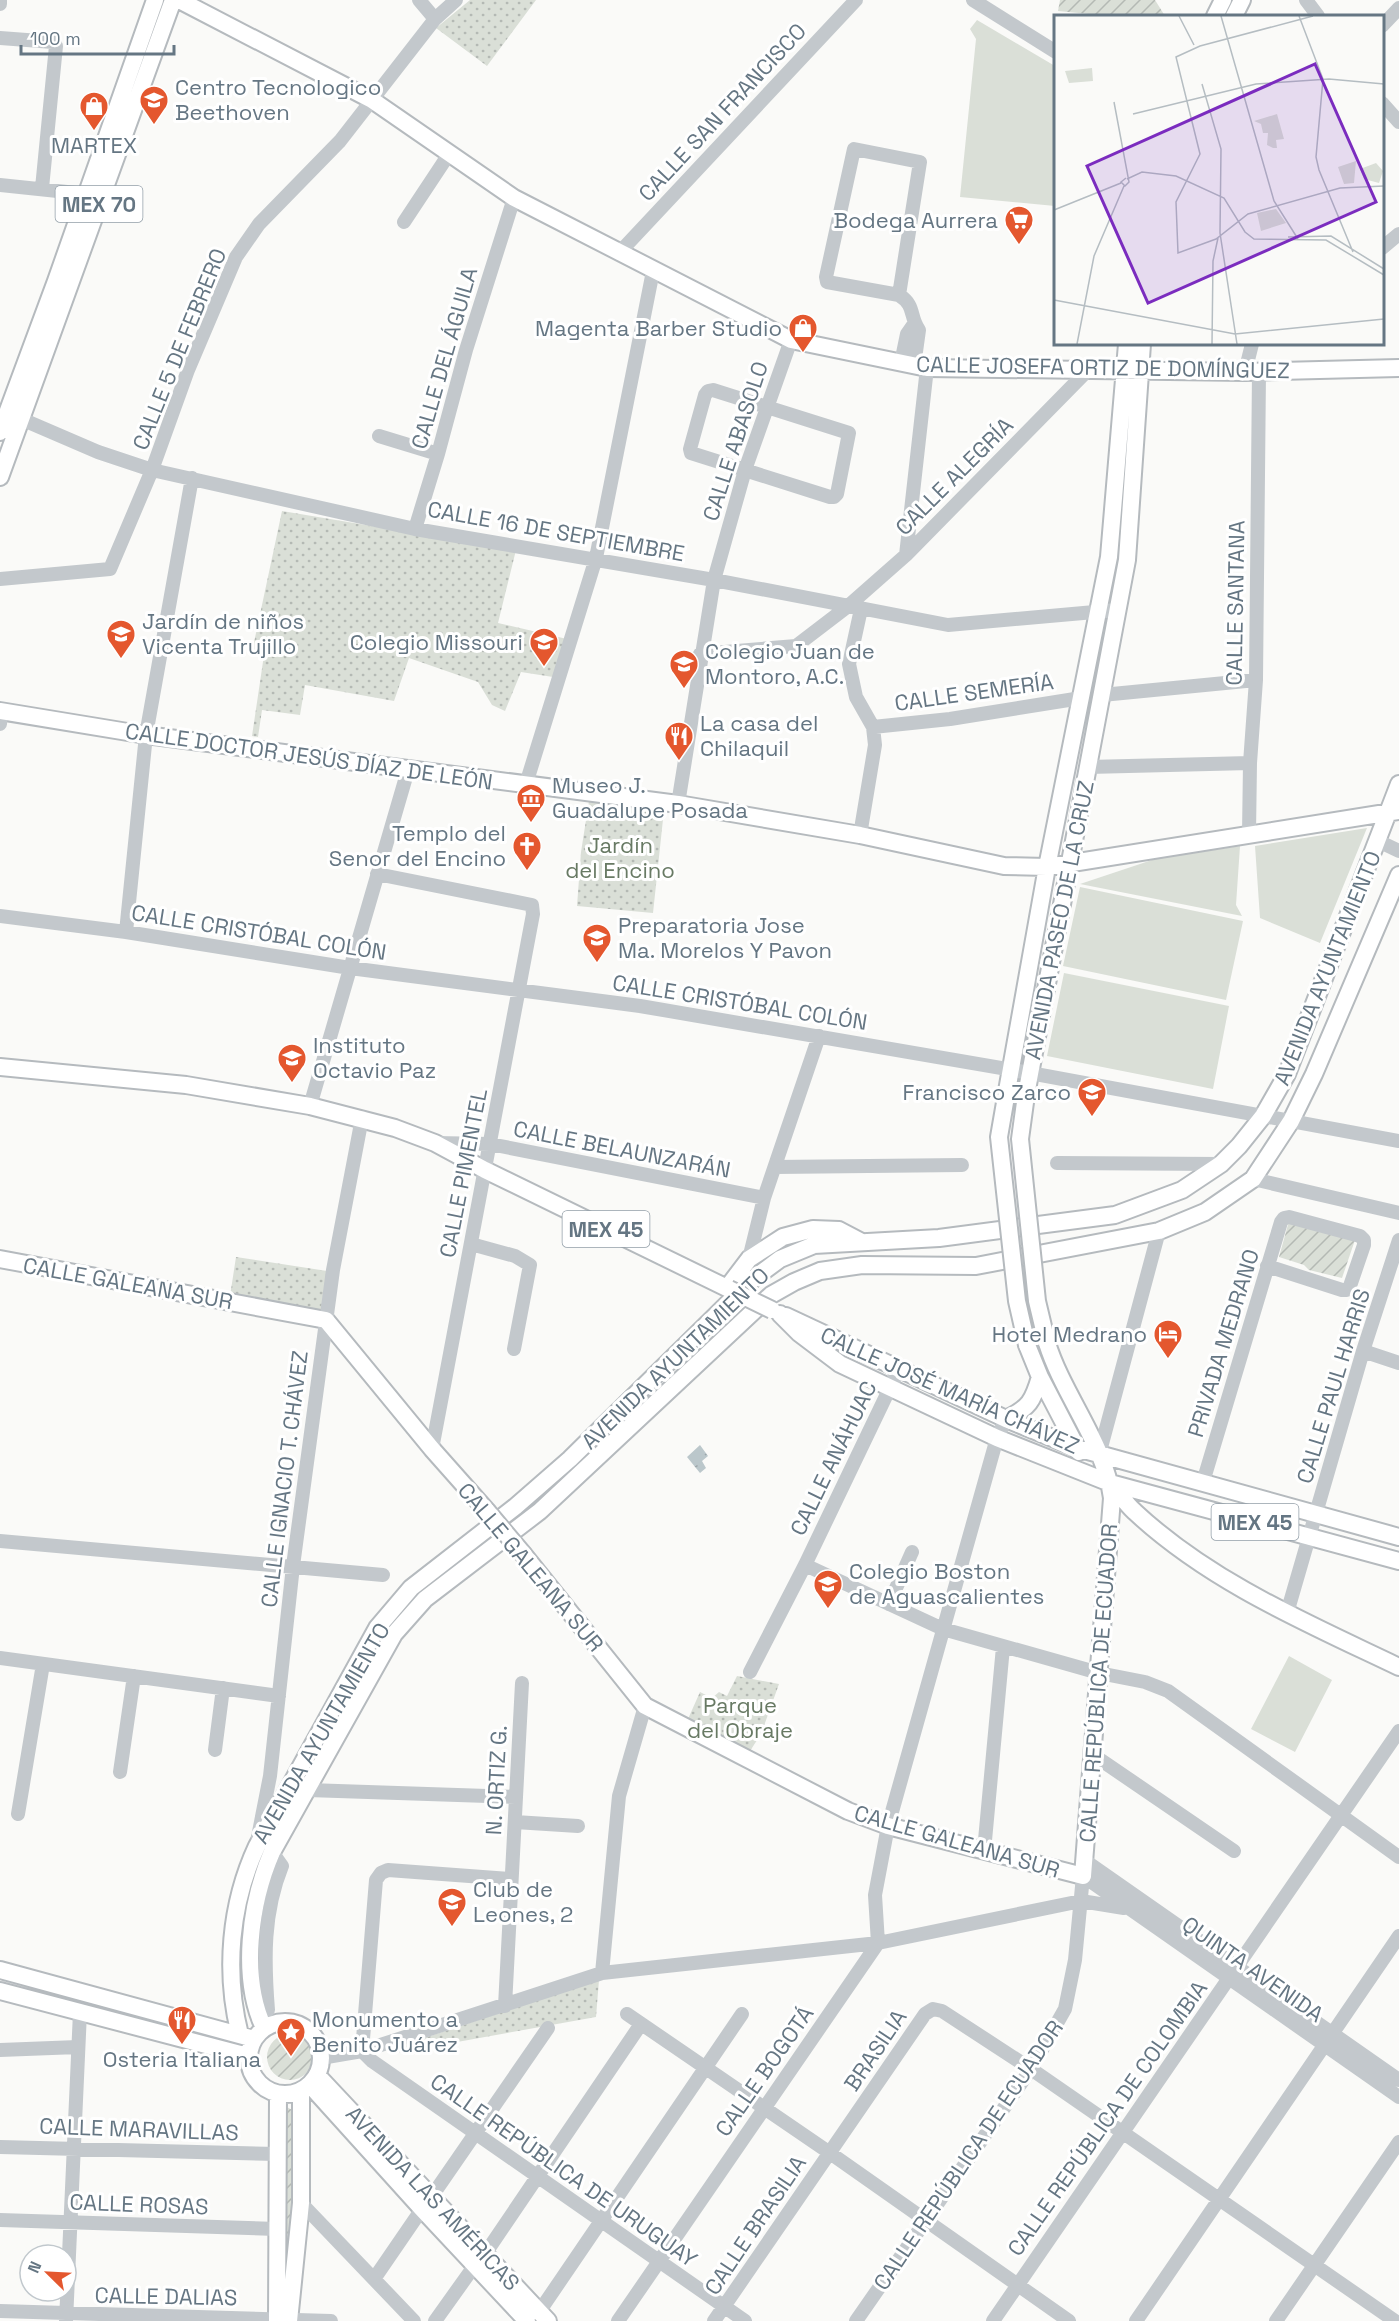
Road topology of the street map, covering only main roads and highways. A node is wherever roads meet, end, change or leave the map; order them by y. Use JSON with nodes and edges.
{"nodes":[{"id":1,"x":155,"y":0,"type":"edge"},
{"id":2,"x":173,"y":0,"type":"edge"},
{"id":3,"x":178,"y":0,"type":"edge"},
{"id":4,"x":1223,"y":0,"type":"edge"},
{"id":5,"x":1242,"y":0,"type":"edge"},
{"id":6,"x":1216,"y":15,"type":"edge"},
{"id":7,"x":1234,"y":15,"type":"edge"},
{"id":8,"x":1127,"y":345,"type":"edge"},
{"id":9,"x":1142,"y":345,"type":"edge"},
{"id":10,"x":1399,"y":368,"type":"edge"},
{"id":11,"x":1133,"y":371,"type":"junction"},
{"id":12,"x":9,"y":414,"type":"edge"},
{"id":13,"x":0,"y":432,"type":"edge"},
{"id":14,"x":0,"y":477,"type":"edge"},
{"id":15,"x":0,"y":716,"type":"edge"},
{"id":16,"x":1399,"y":784,"type":"edge"},
{"id":17,"x":1394,"y":812,"type":"edge"},
{"id":18,"x":1070,"y":863,"type":"junction"},
{"id":19,"x":1047,"y":867,"type":"junction"},
{"id":20,"x":1399,"y":875,"type":"edge"},
{"id":21,"x":0,"y":1067,"type":"edge"},
{"id":22,"x":861,"y":1242,"type":"junction"},
{"id":23,"x":0,"y":1259,"type":"edge"},
{"id":24,"x":728,"y":1288,"type":"junction"},
{"id":25,"x":776,"y":1312,"type":"junction"},
{"id":26,"x":1040,"y":1377,"type":"junction"},
{"id":27,"x":1006,"y":1419,"type":"junction"},
{"id":28,"x":1077,"y":1448,"type":"junction"},
{"id":29,"x":1099,"y":1455,"type":"junction"},
{"id":30,"x":1093,"y":1476,"type":"junction"},
{"id":31,"x":1110,"y":1483,"type":"junction"},
{"id":32,"x":1399,"y":1536,"type":"edge"},
{"id":33,"x":1399,"y":1561,"type":"edge"},
{"id":34,"x":1399,"y":1668,"type":"edge"},
{"id":35,"x":265,"y":1849,"type":"junction"},
{"id":36,"x":1084,"y":1868,"type":"joint"},
{"id":37,"x":0,"y":1970,"type":"edge"},
{"id":38,"x":0,"y":1991,"type":"edge"},
{"id":39,"x":254,"y":2030,"type":"junction"},
{"id":40,"x":248,"y":2056,"type":"junction"},
{"id":41,"x":309,"y":2084,"type":"junction"},
{"id":42,"x":278,"y":2094,"type":"junction"},
{"id":43,"x":538,"y":2318,"type":"edge"},
{"id":44,"x":284,"y":2320,"type":"edge"}],
"edges":[{"from":1,"to":12,"type":"main road","number":"MEX 70"},
{"from":2,"to":12,"type":"main road","number":"MEX 70"},
{"from":3,"to":11,"type":"main road","name":"CALLE JOSEFA ORTIZ DE DOMÍNGUEZ"},
{"from":4,"to":6,"type":"main road"},
{"from":5,"to":7,"type":"main road"},
{"from":8,"to":11,"type":"main road","name":"AVENIDA PASEO DE LA CRUZ"},
{"from":9,"to":11,"type":"main road","name":"AVENIDA PASEO DE LA CRUZ"},
{"from":10,"to":11,"type":"main road","name":"CALLE JOSEFA ORTIZ DE DOMÍNGUEZ"},
{"from":11,"to":18,"type":"main road","name":"AVENIDA PASEO DE LA CRUZ"},
{"from":11,"to":19,"type":"main road","name":"AVENIDA PASEO DE LA CRUZ"},
{"from":12,"to":13,"type":"main road","number":"MEX 70"},
{"from":12,"to":14,"type":"main road","number":"MEX 70"},
{"from":15,"to":19,"type":"main road","name":"CALLE DOCTOR JESÚS DÍAZ DE LEÓN"},
{"from":16,"to":17,"type":"main road","name":"AVENIDA AYUNTAMIENTO"},
{"from":17,"to":18,"type":"main road","name":"CALLE DOCTOR JESÚS DÍAZ DE LEÓN"},
{"from":17,"to":22,"type":"main road","name":"AVENIDA AYUNTAMIENTO"},
{"from":18,"to":19,"type":"main road","name":"CALLE DOCTOR JESÚS DÍAZ DE LEÓN"},
{"from":18,"to":29,"type":"main road","name":"AVENIDA PASEO DE LA CRUZ","bridge":true},
{"from":19,"to":26,"type":"main road","name":"AVENIDA PASEO DE LA CRUZ","bridge":true},
{"from":20,"to":35,"type":"main road","name":"AVENIDA AYUNTAMIENTO"},
{"from":21,"to":24,"type":"main road","name":"CALLE JOSÉ MARÍA CHÁVEZ","number":"MEX 45"},
{"from":22,"to":24,"type":"main road"},
{"from":22,"to":35,"type":"main road","name":"AVENIDA AYUNTAMIENTO"},
{"from":23,"to":36,"type":"main road","name":"CALLE GALEANA SUR","bridge":true},
{"from":24,"to":25,"type":"main road","name":"CALLE JOSÉ MARÍA CHÁVEZ","number":"MEX 45","bridge":true},
{"from":25,"to":27,"type":"main road","name":"CALLE JOSÉ MARÍA CHÁVEZ","number":"MEX 45"},
{"from":25,"to":30,"type":"main road","name":"CALLE JOSÉ MARÍA CHÁVEZ","number":"MEX 45"},
{"from":26,"to":27,"type":"main road"},
{"from":26,"to":28,"type":"main road","name":"AVENIDA PASEO DE LA CRUZ"},
{"from":27,"to":28,"type":"main road","name":"CALLE JOSÉ MARÍA CHÁVEZ","number":"MEX 45"},
{"from":28,"to":29,"type":"main road","name":"CALLE JOSÉ MARÍA CHÁVEZ","number":"MEX 45"},
{"from":28,"to":30,"type":"main road","name":"AVENIDA PASEO DE LA CRUZ"},
{"from":29,"to":31,"type":"main road","name":"AVENIDA PASEO DE LA CRUZ"},
{"from":29,"to":32,"type":"main road","name":"CALLE JOSÉ MARÍA CHÁVEZ","number":"MEX 45"},
{"from":30,"to":31,"type":"main road","name":"CALLE JOSÉ MARÍA CHÁVEZ","number":"MEX 45"},
{"from":31,"to":33,"type":"main road","name":"CALLE JOSÉ MARÍA CHÁVEZ","number":"MEX 45"},
{"from":31,"to":34,"type":"main road"},
{"from":31,"to":36,"type":"main road","name":"CALLE REPÚBLICA DE ECUADOR"},
{"from":35,"to":39,"type":"main road","name":"AVENIDA AYUNTAMIENTO"},
{"from":35,"to":39,"type":"main road","name":"AVENIDA AYUNTAMIENTO"},
{"from":37,"to":39,"type":"main road"},
{"from":38,"to":40,"type":"main road"},
{"from":39,"to":40,"type":"main road"},
{"from":39,"to":41,"type":"main road"},
{"from":40,"to":42,"type":"main road"},
{"from":41,"to":42,"type":"main road"},
{"from":41,"to":43,"type":"main road","name":"AVENIDA LAS AMÉRICAS"},
{"from":41,"to":44,"type":"main road"},
{"from":42,"to":44,"type":"main road"}]}
